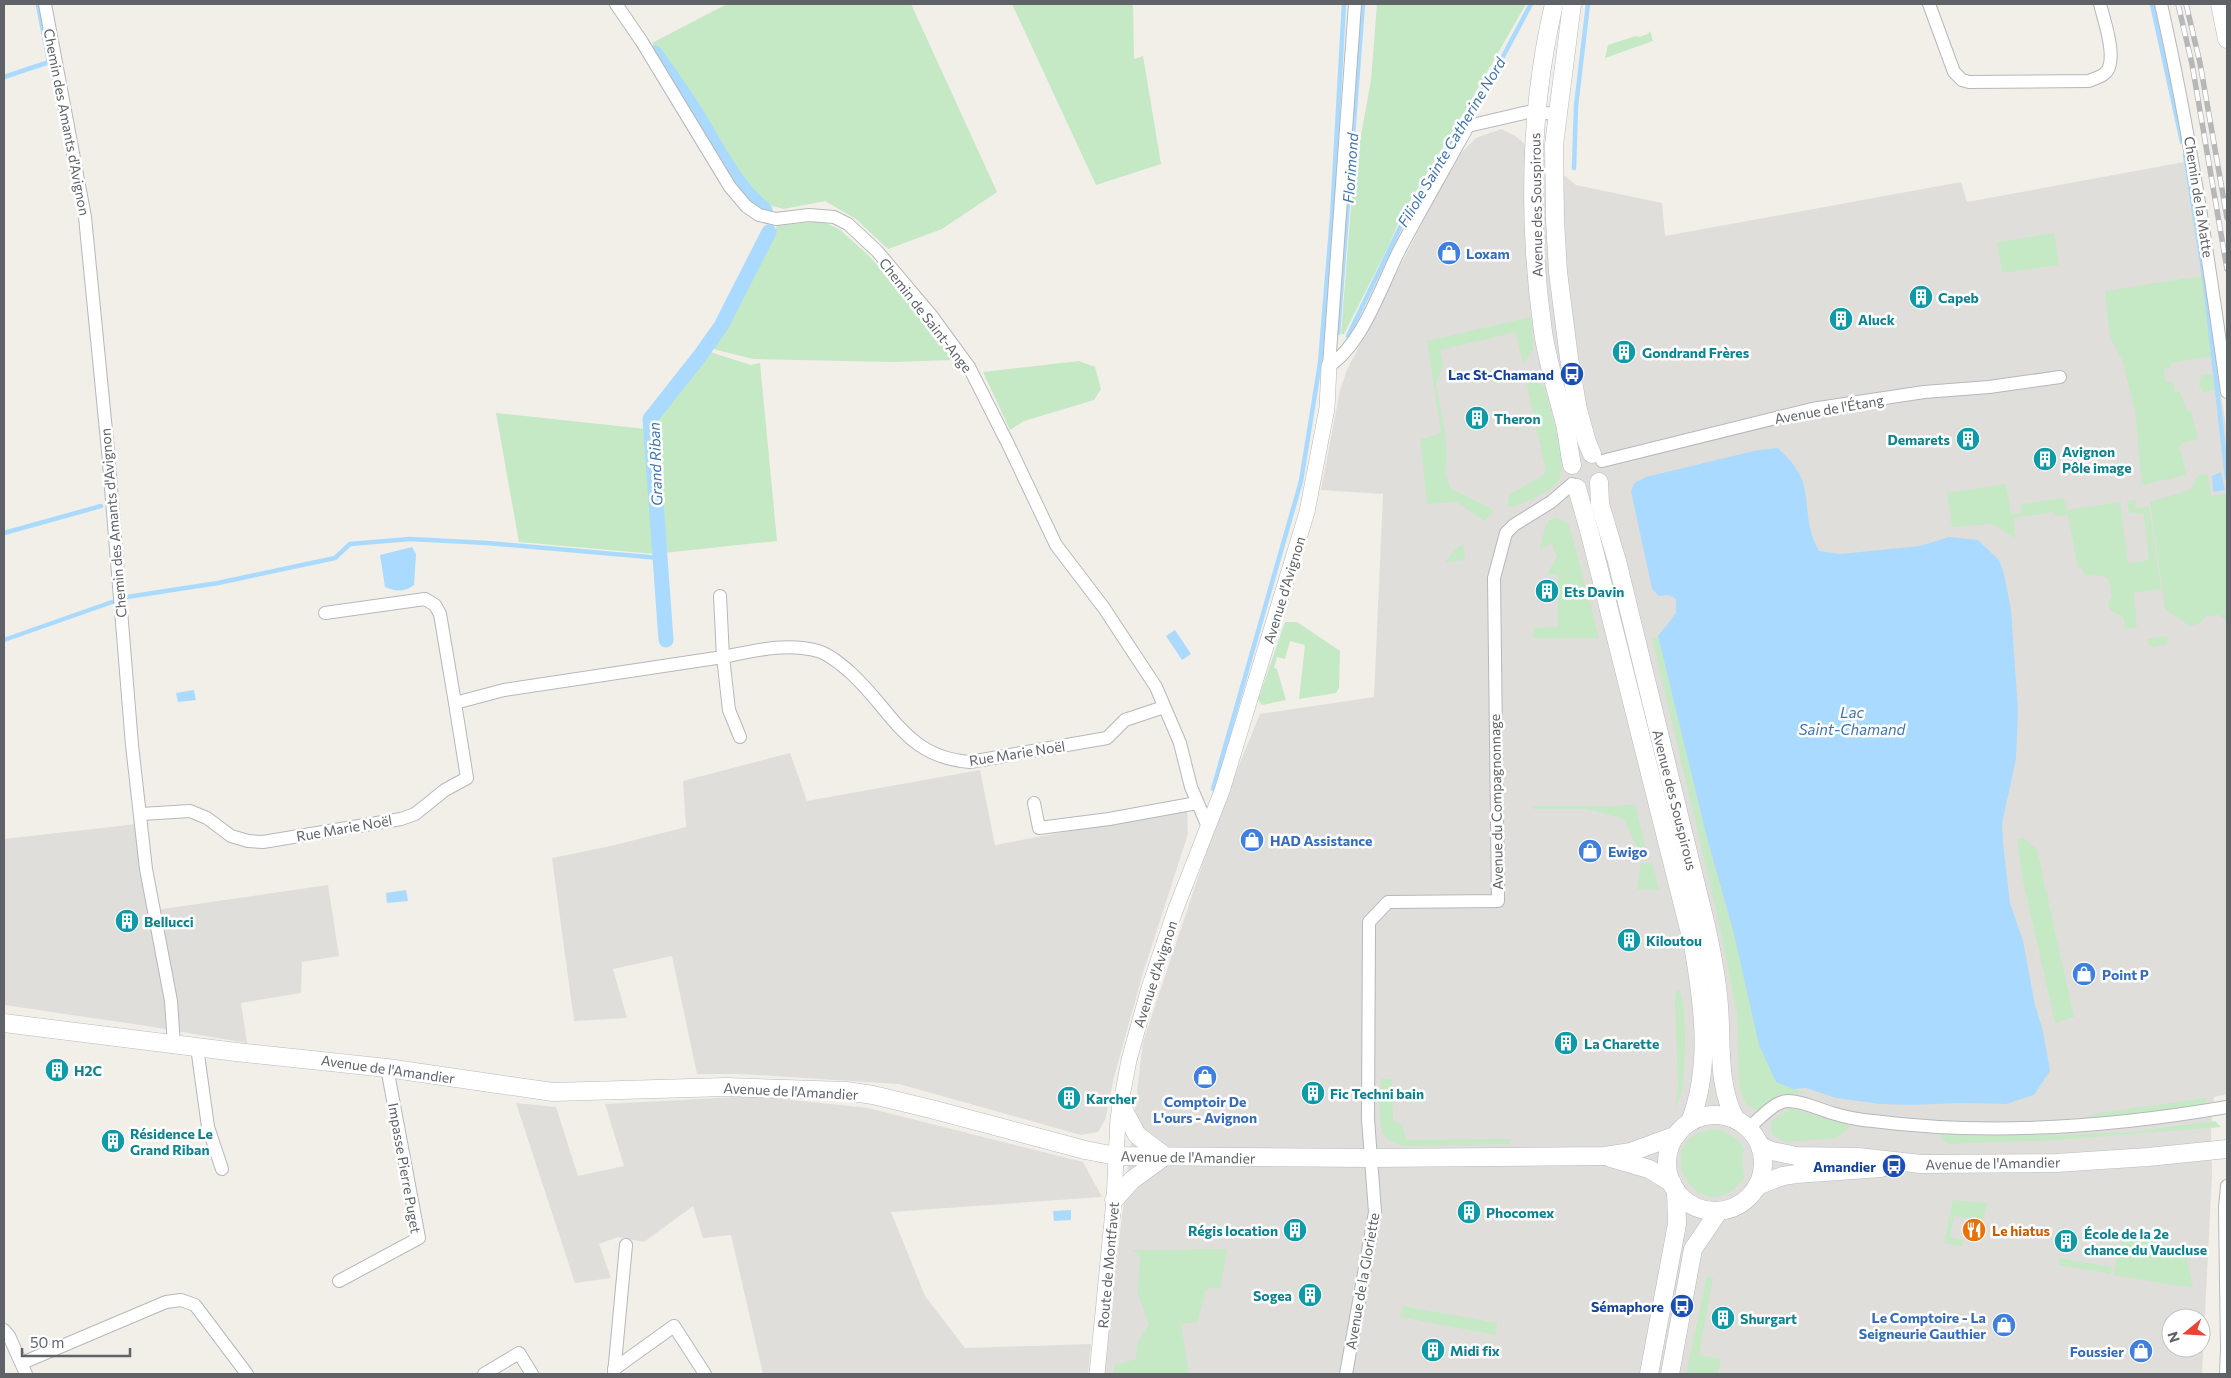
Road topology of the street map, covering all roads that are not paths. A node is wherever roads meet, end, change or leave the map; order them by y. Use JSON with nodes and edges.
{"nodes":[{"id":1,"x":44,"y":4,"type":"edge"},
{"id":2,"x":616,"y":4,"type":"edge"},
{"id":3,"x":1355,"y":4,"type":"edge"},
{"id":4,"x":1554,"y":4,"type":"edge"},
{"id":5,"x":1572,"y":4,"type":"edge"},
{"id":6,"x":1929,"y":4,"type":"edge"},
{"id":7,"x":2100,"y":4,"type":"edge"},
{"id":8,"x":2160,"y":4,"type":"edge"},
{"id":9,"x":2220,"y":4,"type":"edge"},
{"id":10,"x":2227,"y":39,"type":"edge"},
{"id":11,"x":1536,"y":112,"type":"junction"},
{"id":12,"x":1559,"y":114,"type":"junction"},
{"id":13,"x":1329,"y":366,"type":"junction"},
{"id":14,"x":2060,"y":377,"type":"dead end"},
{"id":15,"x":2227,"y":392,"type":"edge"},
{"id":16,"x":1597,"y":457,"type":"junction"},
{"id":17,"x":1572,"y":465,"type":"junction"},
{"id":18,"x":1599,"y":482,"type":"junction"},
{"id":19,"x":1574,"y":486,"type":"junction"},
{"id":20,"x":720,"y":596,"type":"dead end"},
{"id":21,"x":325,"y":613,"type":"dead end"},
{"id":22,"x":723,"y":657,"type":"junction"},
{"id":23,"x":455,"y":703,"type":"junction"},
{"id":24,"x":1164,"y":708,"type":"junction"},
{"id":25,"x":740,"y":737,"type":"dead end"},
{"id":26,"x":1034,"y":803,"type":"dead end"},
{"id":27,"x":1197,"y":803,"type":"junction"},
{"id":28,"x":141,"y":814,"type":"junction"},
{"id":29,"x":1208,"y":827,"type":"junction"},
{"id":30,"x":4,"y":1023,"type":"edge"},
{"id":31,"x":174,"y":1044,"type":"junction"},
{"id":32,"x":197,"y":1047,"type":"junction"},
{"id":33,"x":387,"y":1068,"type":"junction"},
{"id":34,"x":1120,"y":1103,"type":"junction"},
{"id":35,"x":2227,"y":1107,"type":"edge"},
{"id":36,"x":1690,"y":1122,"type":"junction"},
{"id":37,"x":1742,"y":1124,"type":"junction"},
{"id":38,"x":1676,"y":1135,"type":"junction"},
{"id":39,"x":1760,"y":1146,"type":"junction"},
{"id":40,"x":2227,"y":1149,"type":"edge"},
{"id":41,"x":1116,"y":1156,"type":"junction"},
{"id":42,"x":1165,"y":1156,"type":"junction"},
{"id":43,"x":1604,"y":1156,"type":"junction"},
{"id":44,"x":1372,"y":1158,"type":"junction"},
{"id":45,"x":1921,"y":1164,"type":"junction"},
{"id":46,"x":222,"y":1169,"type":"dead end"},
{"id":47,"x":1674,"y":1186,"type":"junction"},
{"id":48,"x":1757,"y":1186,"type":"junction"},
{"id":49,"x":2227,"y":1186,"type":"edge"},
{"id":50,"x":1114,"y":1200,"type":"junction"},
{"id":51,"x":1719,"y":1210,"type":"junction"},
{"id":52,"x":626,"y":1245,"type":"dead end"},
{"id":53,"x":339,"y":1281,"type":"dead end"},
{"id":54,"x":4,"y":1330,"type":"edge"},
{"id":55,"x":2227,"y":1350,"type":"edge"},
{"id":56,"x":24,"y":1369,"type":"edge"},
{"id":57,"x":614,"y":1371,"type":"edge"},
{"id":58,"x":247,"y":1374,"type":"edge"},
{"id":59,"x":484,"y":1374,"type":"edge"},
{"id":60,"x":532,"y":1374,"type":"edge"},
{"id":61,"x":706,"y":1374,"type":"edge"},
{"id":62,"x":1097,"y":1374,"type":"edge"},
{"id":63,"x":1346,"y":1374,"type":"edge"},
{"id":64,"x":1649,"y":1374,"type":"edge"},
{"id":65,"x":1670,"y":1374,"type":"edge"},
{"id":66,"x":2226,"y":1374,"type":"edge"}],
"edges":[{"from":1,"to":28,"type":"street","name":"Chemin des Amants d'Avignon"},
{"from":2,"to":24,"type":"street","name":"Chemin de Saint-Ange"},
{"from":3,"to":13,"type":"street","name":"Avenue d'Avignon"},
{"from":4,"to":11,"type":"main road","name":"Avenue des Souspirous"},
{"from":5,"to":12,"type":"main road","name":"Avenue des Souspirous"},
{"from":6,"to":7,"type":"street"},
{"from":8,"to":15,"type":"street","name":"Chemin de la Matte"},
{"from":9,"to":10,"type":"main road"},
{"from":11,"to":12,"type":"street"},
{"from":11,"to":13,"type":"street"},
{"from":11,"to":17,"type":"main road","name":"Avenue des Souspirous"},
{"from":12,"to":16,"type":"main road","name":"Avenue des Souspirous"},
{"from":13,"to":29,"type":"street","name":"Avenue d'Avignon"},
{"from":14,"to":16,"type":"street","name":"Avenue de l'Étang"},
{"from":16,"to":17,"type":"main road"},
{"from":16,"to":18,"type":"main road"},
{"from":17,"to":19,"type":"main road"},
{"from":18,"to":19,"type":"main road"},
{"from":18,"to":37,"type":"main road","name":"Avenue des Souspirous"},
{"from":19,"to":36,"type":"main road","name":"Avenue des Souspirous"},
{"from":19,"to":44,"type":"street","name":"Avenue du Compagnonnage"},
{"from":20,"to":22,"type":"street"},
{"from":21,"to":23,"type":"street","name":"Rue Marie Noël"},
{"from":22,"to":23,"type":"street","name":"Rue Marie Noël"},
{"from":22,"to":24,"type":"street","name":"Rue Marie Noël"},
{"from":22,"to":25,"type":"street"},
{"from":23,"to":28,"type":"street","name":"Rue Marie Noël"},
{"from":24,"to":27,"type":"street","name":"Chemin de Saint-Ange"},
{"from":26,"to":27,"type":"street"},
{"from":27,"to":29,"type":"street","name":"Chemin de Saint-Ange"},
{"from":28,"to":31,"type":"street","name":"Chemin des Amants d'Avignon"},
{"from":29,"to":34,"type":"street","name":"Avenue d'Avignon"},
{"from":30,"to":31,"type":"main road","name":"Avenue de l'Amandier"},
{"from":31,"to":32,"type":"main road","name":"Avenue de l'Amandier"},
{"from":32,"to":33,"type":"main road","name":"Avenue de l'Amandier"},
{"from":32,"to":46,"type":"street"},
{"from":33,"to":41,"type":"main road","name":"Avenue de l'Amandier"},
{"from":33,"to":53,"type":"street","name":"Impasse Pierre Puget"},
{"from":34,"to":41,"type":"street","name":"Avenue d'Avignon"},
{"from":34,"to":42,"type":"main road"},
{"from":35,"to":37,"type":"street"},
{"from":36,"to":37,"type":"main road"},
{"from":36,"to":38,"type":"main road"},
{"from":37,"to":39,"type":"main road"},
{"from":38,"to":43,"type":"main road","name":"Avenue de l'Amandier"},
{"from":38,"to":47,"type":"main road"},
{"from":39,"to":45,"type":"main road","name":"Avenue de l'Amandier"},
{"from":39,"to":48,"type":"main road"},
{"from":40,"to":45,"type":"main road","name":"Avenue de l'Amandier"},
{"from":41,"to":42,"type":"main road","name":"Avenue de l'Amandier"},
{"from":41,"to":50,"type":"street","name":"Route de Montfavet"},
{"from":42,"to":44,"type":"main road","name":"Avenue de l'Amandier"},
{"from":42,"to":50,"type":"main road"},
{"from":43,"to":44,"type":"main road","name":"Avenue de l'Amandier"},
{"from":43,"to":47,"type":"main road","name":"Avenue de l'Amandier"},
{"from":44,"to":63,"type":"street","name":"Avenue de la Gloriette"},
{"from":45,"to":48,"type":"main road"},
{"from":47,"to":51,"type":"main road"},
{"from":47,"to":64,"type":"main road"},
{"from":48,"to":51,"type":"main road"},
{"from":49,"to":55,"type":"street"},
{"from":50,"to":62,"type":"street","name":"Route de Montfavet"},
{"from":51,"to":65,"type":"main road"},
{"from":52,"to":57,"type":"street"},
{"from":54,"to":56,"type":"street"},
{"from":55,"to":66,"type":"street"},
{"from":56,"to":58,"type":"street"},
{"from":57,"to":61,"type":"street"},
{"from":59,"to":60,"type":"street"}]}
